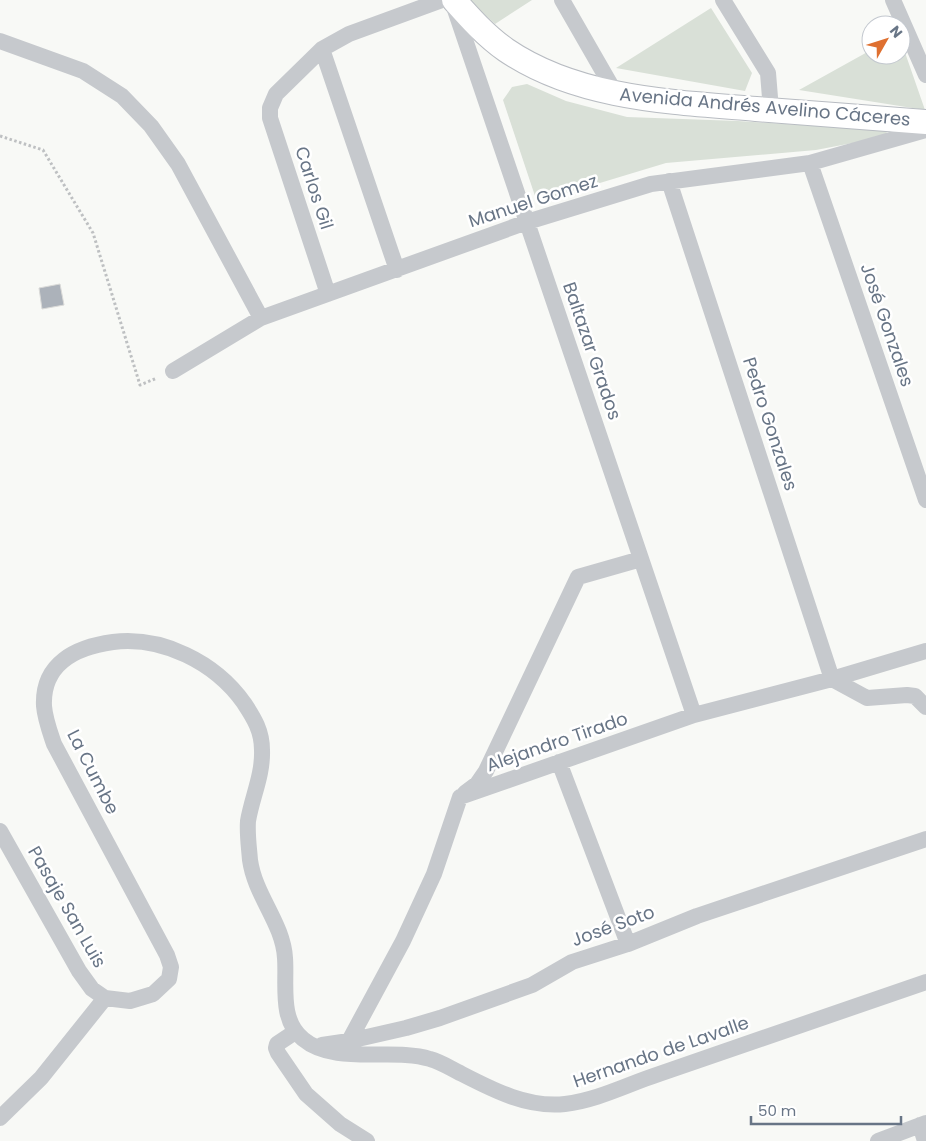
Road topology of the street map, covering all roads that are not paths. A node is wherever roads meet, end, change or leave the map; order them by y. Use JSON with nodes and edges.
{"nodes":[{"id":1,"x":442,"y":0,"type":"edge"},
{"id":2,"x":453,"y":0,"type":"edge"},
{"id":3,"x":562,"y":0,"type":"edge"},
{"id":4,"x":724,"y":0,"type":"edge"},
{"id":5,"x":893,"y":0,"type":"edge"},
{"id":6,"x":0,"y":41,"type":"edge"},
{"id":7,"x":322,"y":49,"type":"junction"},
{"id":8,"x":926,"y":75,"type":"edge"},
{"id":9,"x":616,"y":94,"type":"junction"},
{"id":10,"x":770,"y":110,"type":"junction"},
{"id":11,"x":926,"y":122,"type":"edge"},
{"id":12,"x":926,"y":130,"type":"edge"},
{"id":13,"x":810,"y":163,"type":"junction"},
{"id":14,"x":669,"y":181,"type":"junction"},
{"id":15,"x":527,"y":222,"type":"junction"},
{"id":16,"x":397,"y":270,"type":"junction"},
{"id":17,"x":328,"y":294,"type":"junction"},
{"id":18,"x":261,"y":318,"type":"junction"},
{"id":19,"x":173,"y":372,"type":"road end"},
{"id":20,"x":926,"y":500,"type":"edge"},
{"id":21,"x":641,"y":559,"type":"junction"},
{"id":22,"x":926,"y":651,"type":"edge"},
{"id":23,"x":832,"y":679,"type":"junction"},
{"id":24,"x":926,"y":707,"type":"edge"},
{"id":25,"x":694,"y":715,"type":"junction"},
{"id":26,"x":559,"y":762,"type":"junction"},
{"id":27,"x":460,"y":797,"type":"junction"},
{"id":28,"x":0,"y":832,"type":"edge"},
{"id":29,"x":926,"y":839,"type":"edge"},
{"id":30,"x":628,"y":944,"type":"junction"},
{"id":31,"x":926,"y":982,"type":"edge"},
{"id":32,"x":106,"y":998,"type":"junction"},
{"id":33,"x":295,"y":1032,"type":"junction"},
{"id":34,"x":349,"y":1041,"type":"junction"},
{"id":35,"x":313,"y":1046,"type":"junction"},
{"id":36,"x":0,"y":1118,"type":"edge"},
{"id":37,"x":923,"y":1124,"type":"edge"},
{"id":38,"x":367,"y":1141,"type":"edge"},
{"id":39,"x":878,"y":1141,"type":"edge"},
{"id":40,"x":925,"y":1141,"type":"edge"}],
"edges":[{"from":1,"to":7,"type":"street"},
{"from":2,"to":9,"type":"street","name":"Avenida Andrés Avelino Cáceres"},
{"from":2,"to":15,"type":"street","name":"Baltazar Grados"},
{"from":3,"to":9,"type":"street"},
{"from":4,"to":10,"type":"street"},
{"from":5,"to":8,"type":"street"},
{"from":6,"to":18,"type":"street"},
{"from":7,"to":16,"type":"street"},
{"from":7,"to":17,"type":"street","name":"Carlos Gil"},
{"from":9,"to":10,"type":"street","name":"Avenida Andrés Avelino Cáceres"},
{"from":10,"to":11,"type":"street","name":"Avenida Andrés Avelino Cáceres"},
{"from":12,"to":13,"type":"street","name":"Manuel Gomez"},
{"from":13,"to":14,"type":"street","name":"Manuel Gomez"},
{"from":13,"to":20,"type":"street","name":"José Gonzales"},
{"from":14,"to":15,"type":"street","name":"Manuel Gomez"},
{"from":14,"to":23,"type":"street","name":"Pedro Gonzales"},
{"from":15,"to":16,"type":"street","name":"Manuel Gomez"},
{"from":15,"to":21,"type":"street","name":"Baltazar Grados"},
{"from":16,"to":17,"type":"street","name":"Manuel Gomez"},
{"from":17,"to":18,"type":"street","name":"Manuel Gomez"},
{"from":18,"to":19,"type":"street","name":"Manuel Gomez"},
{"from":21,"to":25,"type":"street","name":"Baltazar Grados"},
{"from":21,"to":27,"type":"street"},
{"from":22,"to":23,"type":"street","name":"Alejandro Tirado"},
{"from":23,"to":24,"type":"street"},
{"from":23,"to":25,"type":"street","name":"Alejandro Tirado"},
{"from":25,"to":26,"type":"street","name":"Alejandro Tirado"},
{"from":26,"to":27,"type":"street","name":"Alejandro Tirado"},
{"from":26,"to":30,"type":"street"},
{"from":27,"to":34,"type":"street"},
{"from":28,"to":32,"type":"street","name":"Pasaje San Luis"},
{"from":29,"to":30,"type":"street","name":"José Soto"},
{"from":30,"to":34,"type":"street","name":"José Soto"},
{"from":31,"to":35,"type":"street","name":"Hernando de Lavalle"},
{"from":32,"to":33,"type":"street","name":"La Cumbe"},
{"from":32,"to":36,"type":"street"},
{"from":33,"to":35,"type":"street","name":"Hernando de Lavalle"},
{"from":33,"to":38,"type":"street"},
{"from":34,"to":35,"type":"street","name":"José Soto"},
{"from":37,"to":39,"type":"street"},
{"from":37,"to":40,"type":"street"}]}
